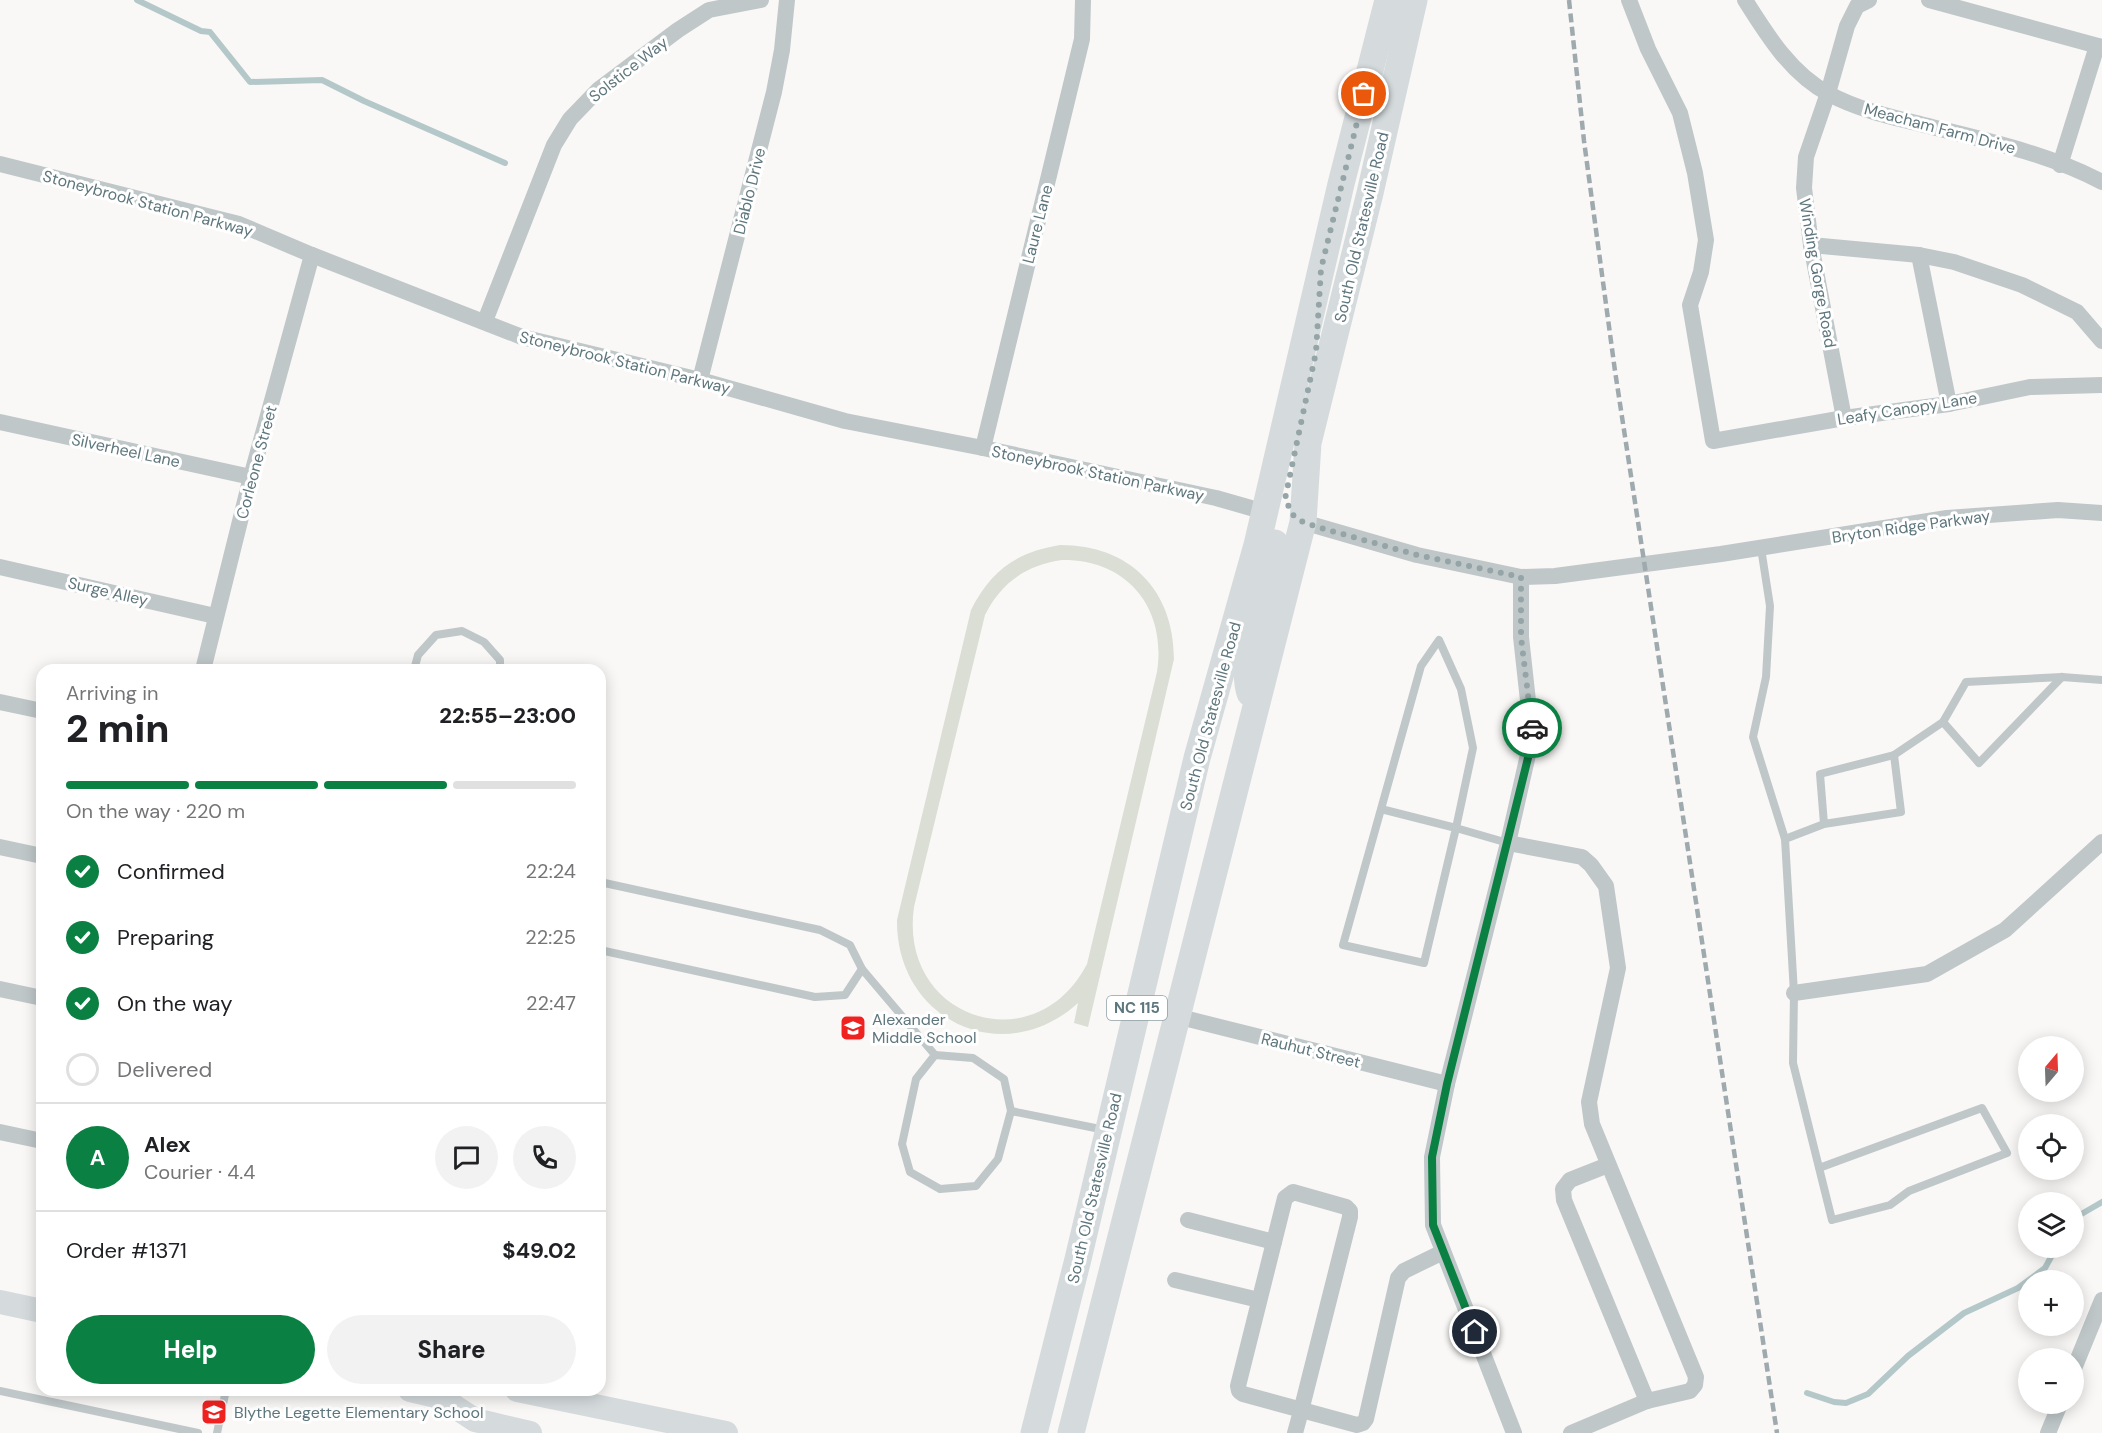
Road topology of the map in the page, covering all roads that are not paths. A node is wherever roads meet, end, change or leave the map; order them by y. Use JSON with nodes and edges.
{"nodes":[{"id":1,"x":761,"y":0,"type":"edge"},
{"id":2,"x":787,"y":0,"type":"edge"},
{"id":3,"x":1083,"y":0,"type":"edge"},
{"id":4,"x":1414,"y":0,"type":"edge"},
{"id":5,"x":1629,"y":0,"type":"edge"},
{"id":6,"x":1745,"y":0,"type":"edge"},
{"id":7,"x":1869,"y":0,"type":"edge"},
{"id":8,"x":1929,"y":0,"type":"edge"},
{"id":9,"x":1383,"y":1,"type":"edge"},
{"id":10,"x":2099,"y":46,"type":"edge"},
{"id":11,"x":1828,"y":93,"type":"junction"},
{"id":12,"x":0,"y":164,"type":"edge"},
{"id":13,"x":2060,"y":165,"type":"junction"},
{"id":14,"x":2102,"y":182,"type":"edge"},
{"id":15,"x":1811,"y":245,"type":"junction"},
{"id":16,"x":312,"y":255,"type":"junction"},
{"id":17,"x":1919,"y":255,"type":"junction"},
{"id":18,"x":1321,"y":269,"type":"junction"},
{"id":19,"x":485,"y":321,"type":"junction"},
{"id":20,"x":2102,"y":341,"type":"edge"},
{"id":21,"x":700,"y":380,"type":"junction"},
{"id":22,"x":2102,"y":385,"type":"edge"},
{"id":23,"x":1949,"y":404,"type":"junction"},
{"id":24,"x":1844,"y":418,"type":"junction"},
{"id":25,"x":0,"y":422,"type":"edge"},
{"id":26,"x":983,"y":448,"type":"junction"},
{"id":27,"x":251,"y":477,"type":"junction"},
{"id":28,"x":1265,"y":512,"type":"junction"},
{"id":29,"x":2102,"y":513,"type":"edge"},
{"id":30,"x":1303,"y":522,"type":"junction"},
{"id":31,"x":1761,"y":548,"type":"junction"},
{"id":32,"x":0,"y":567,"type":"edge"},
{"id":33,"x":1521,"y":577,"type":"junction"},
{"id":34,"x":215,"y":616,"type":"junction"},
{"id":35,"x":203,"y":664,"type":"edge"},
{"id":36,"x":416,"y":664,"type":"edge"},
{"id":37,"x":500,"y":664,"type":"edge"},
{"id":38,"x":2062,"y":677,"type":"junction"},
{"id":39,"x":2102,"y":680,"type":"edge"},
{"id":40,"x":0,"y":702,"type":"edge"},
{"id":41,"x":1255,"y":708,"type":"junction"},
{"id":42,"x":36,"y":710,"type":"edge"},
{"id":43,"x":1943,"y":722,"type":"junction"},
{"id":44,"x":1894,"y":755,"type":"junction"},
{"id":45,"x":1381,"y":808,"type":"junction"},
{"id":46,"x":1824,"y":824,"type":"junction"},
{"id":47,"x":1456,"y":828,"type":"junction"},
{"id":48,"x":1785,"y":839,"type":"junction"},
{"id":49,"x":2102,"y":842,"type":"edge"},
{"id":50,"x":1508,"y":843,"type":"junction"},
{"id":51,"x":0,"y":847,"type":"edge"},
{"id":52,"x":36,"y":855,"type":"edge"},
{"id":53,"x":606,"y":883,"type":"edge"},
{"id":54,"x":606,"y":951,"type":"edge"},
{"id":55,"x":862,"y":969,"type":"junction"},
{"id":56,"x":0,"y":989,"type":"edge"},
{"id":57,"x":1794,"y":993,"type":"junction"},
{"id":58,"x":36,"y":997,"type":"edge"},
{"id":59,"x":1176,"y":1016,"type":"junction"},
{"id":60,"x":935,"y":1054,"type":"junction"},
{"id":61,"x":1447,"y":1084,"type":"junction"},
{"id":62,"x":1011,"y":1111,"type":"junction"},
{"id":63,"x":1108,"y":1131,"type":"junction"},
{"id":64,"x":0,"y":1132,"type":"edge"},
{"id":65,"x":36,"y":1140,"type":"edge"},
{"id":66,"x":1608,"y":1165,"type":"junction"},
{"id":67,"x":1819,"y":1168,"type":"junction"},
{"id":68,"x":1188,"y":1220,"type":"dead end"},
{"id":69,"x":1274,"y":1242,"type":"junction"},
{"id":70,"x":1443,"y":1252,"type":"junction"},
{"id":71,"x":1174,"y":1280,"type":"dead end"},
{"id":72,"x":1259,"y":1300,"type":"junction"},
{"id":73,"x":2102,"y":1300,"type":"edge"},
{"id":74,"x":0,"y":1302,"type":"edge"},
{"id":75,"x":36,"y":1310,"type":"edge"},
{"id":76,"x":2082,"y":1348,"type":"edge"},
{"id":77,"x":0,"y":1391,"type":"edge"},
{"id":78,"x":225,"y":1396,"type":"edge"},
{"id":79,"x":436,"y":1396,"type":"edge"},
{"id":80,"x":443,"y":1396,"type":"edge"},
{"id":81,"x":546,"y":1396,"type":"edge"},
{"id":82,"x":440,"y":1397,"type":"junction"},
{"id":83,"x":1647,"y":1401,"type":"junction"},
{"id":84,"x":1301,"y":1411,"type":"junction"},
{"id":85,"x":2056,"y":1414,"type":"edge"},
{"id":86,"x":167,"y":1430,"type":"edge"},
{"id":87,"x":198,"y":1433,"type":"edge"},
{"id":88,"x":217,"y":1433,"type":"edge"},
{"id":89,"x":530,"y":1433,"type":"edge"},
{"id":90,"x":726,"y":1433,"type":"edge"},
{"id":91,"x":1034,"y":1433,"type":"edge"},
{"id":92,"x":1071,"y":1433,"type":"edge"},
{"id":93,"x":1295,"y":1433,"type":"edge"},
{"id":94,"x":1514,"y":1433,"type":"edge"},
{"id":95,"x":1571,"y":1433,"type":"edge"},
{"id":96,"x":2048,"y":1433,"type":"edge"}],
"edges":[{"from":1,"to":19,"type":"street","name":"Solstice Way"},
{"from":2,"to":21,"type":"street","name":"Diablo Drive"},
{"from":3,"to":26,"type":"street","name":"Laure Lane"},
{"from":4,"to":30,"type":"main road","name":"South Old Statesville Road","number":"NC 115"},
{"from":5,"to":24,"type":"street","name":"Leafy Canopy Lane"},
{"from":6,"to":11,"type":"street","name":"Meacham Farm Drive"},
{"from":7,"to":11,"type":"street","name":"Winding Gorge Road"},
{"from":8,"to":10,"type":"street"},
{"from":9,"to":18,"type":"main road","name":"South Old Statesville Road","number":"NC 115"},
{"from":10,"to":13,"type":"street"},
{"from":11,"to":13,"type":"street","name":"Meacham Farm Drive"},
{"from":11,"to":15,"type":"street","name":"Winding Gorge Road"},
{"from":12,"to":16,"type":"street","name":"Stoneybrook Station Parkway"},
{"from":13,"to":14,"type":"street","name":"Meacham Farm Drive"},
{"from":15,"to":17,"type":"street"},
{"from":15,"to":24,"type":"street","name":"Winding Gorge Road"},
{"from":16,"to":19,"type":"street","name":"Stoneybrook Station Parkway"},
{"from":16,"to":27,"type":"street","name":"Corleone Street"},
{"from":17,"to":20,"type":"street"},
{"from":17,"to":23,"type":"street"},
{"from":18,"to":28,"type":"main road","name":"South Old Statesville Road","number":"NC 115"},
{"from":18,"to":30,"type":"main road"},
{"from":19,"to":21,"type":"street","name":"Stoneybrook Station Parkway"},
{"from":21,"to":26,"type":"street","name":"Stoneybrook Station Parkway"},
{"from":22,"to":23,"type":"street","name":"Leafy Canopy Lane"},
{"from":23,"to":24,"type":"street","name":"Leafy Canopy Lane"},
{"from":25,"to":27,"type":"street","name":"Silverheel Lane"},
{"from":26,"to":28,"type":"street","name":"Stoneybrook Station Parkway"},
{"from":27,"to":34,"type":"street","name":"Corleone Street"},
{"from":28,"to":41,"type":"main road"},
{"from":28,"to":63,"type":"main road","name":"South Old Statesville Road","number":"NC 115"},
{"from":29,"to":31,"type":"street","name":"Bryton Ridge Parkway"},
{"from":30,"to":33,"type":"street","name":"Bryton Ridge Parkway"},
{"from":30,"to":41,"type":"main road","name":"South Old Statesville Road","number":"NC 115"},
{"from":31,"to":33,"type":"street","name":"Bryton Ridge Parkway"},
{"from":31,"to":48,"type":"lane"},
{"from":32,"to":34,"type":"street","name":"Surge Alley"},
{"from":33,"to":50,"type":"street"},
{"from":34,"to":35,"type":"street","name":"Corleone Street"},
{"from":36,"to":37,"type":"lane"},
{"from":38,"to":39,"type":"lane"},
{"from":38,"to":43,"type":"lane"},
{"from":38,"to":43,"type":"lane"},
{"from":40,"to":42,"type":"street"},
{"from":41,"to":59,"type":"main road","name":"South Old Statesville Road","number":"NC 115"},
{"from":43,"to":44,"type":"lane"},
{"from":44,"to":46,"type":"lane"},
{"from":44,"to":46,"type":"lane"},
{"from":45,"to":47,"type":"lane"},
{"from":45,"to":47,"type":"lane"},
{"from":45,"to":47,"type":"lane"},
{"from":46,"to":48,"type":"lane"},
{"from":47,"to":50,"type":"lane"},
{"from":48,"to":57,"type":"lane"},
{"from":49,"to":57,"type":"street"},
{"from":50,"to":61,"type":"street"},
{"from":50,"to":66,"type":"street"},
{"from":51,"to":52,"type":"street"},
{"from":53,"to":55,"type":"lane"},
{"from":54,"to":55,"type":"lane"},
{"from":55,"to":60,"type":"lane"},
{"from":56,"to":58,"type":"street"},
{"from":57,"to":67,"type":"lane"},
{"from":59,"to":61,"type":"street","name":"Rauhut Street"},
{"from":59,"to":92,"type":"main road","name":"South Old Statesville Road","number":"NC 115"},
{"from":60,"to":62,"type":"lane"},
{"from":60,"to":62,"type":"lane"},
{"from":61,"to":70,"type":"street"},
{"from":62,"to":63,"type":"lane"},
{"from":63,"to":91,"type":"main road","name":"South Old Statesville Road","number":"NC 115"},
{"from":64,"to":65,"type":"street"},
{"from":66,"to":83,"type":"street"},
{"from":66,"to":83,"type":"street"},
{"from":67,"to":67,"type":"lane"},
{"from":68,"to":69,"type":"street"},
{"from":69,"to":72,"type":"street"},
{"from":69,"to":84,"type":"street"},
{"from":70,"to":84,"type":"street"},
{"from":70,"to":94,"type":"street"},
{"from":71,"to":72,"type":"street"},
{"from":72,"to":84,"type":"street"},
{"from":73,"to":76,"type":"street"},
{"from":74,"to":75,"type":"main road"},
{"from":77,"to":86,"type":"lane"},
{"from":78,"to":88,"type":"lane"},
{"from":79,"to":82,"type":"main road"},
{"from":80,"to":82,"type":"main road"},
{"from":81,"to":90,"type":"main road"},
{"from":82,"to":89,"type":"main road"},
{"from":83,"to":95,"type":"street"},
{"from":84,"to":93,"type":"street"},
{"from":85,"to":96,"type":"street"},
{"from":86,"to":87,"type":"lane"}]}
